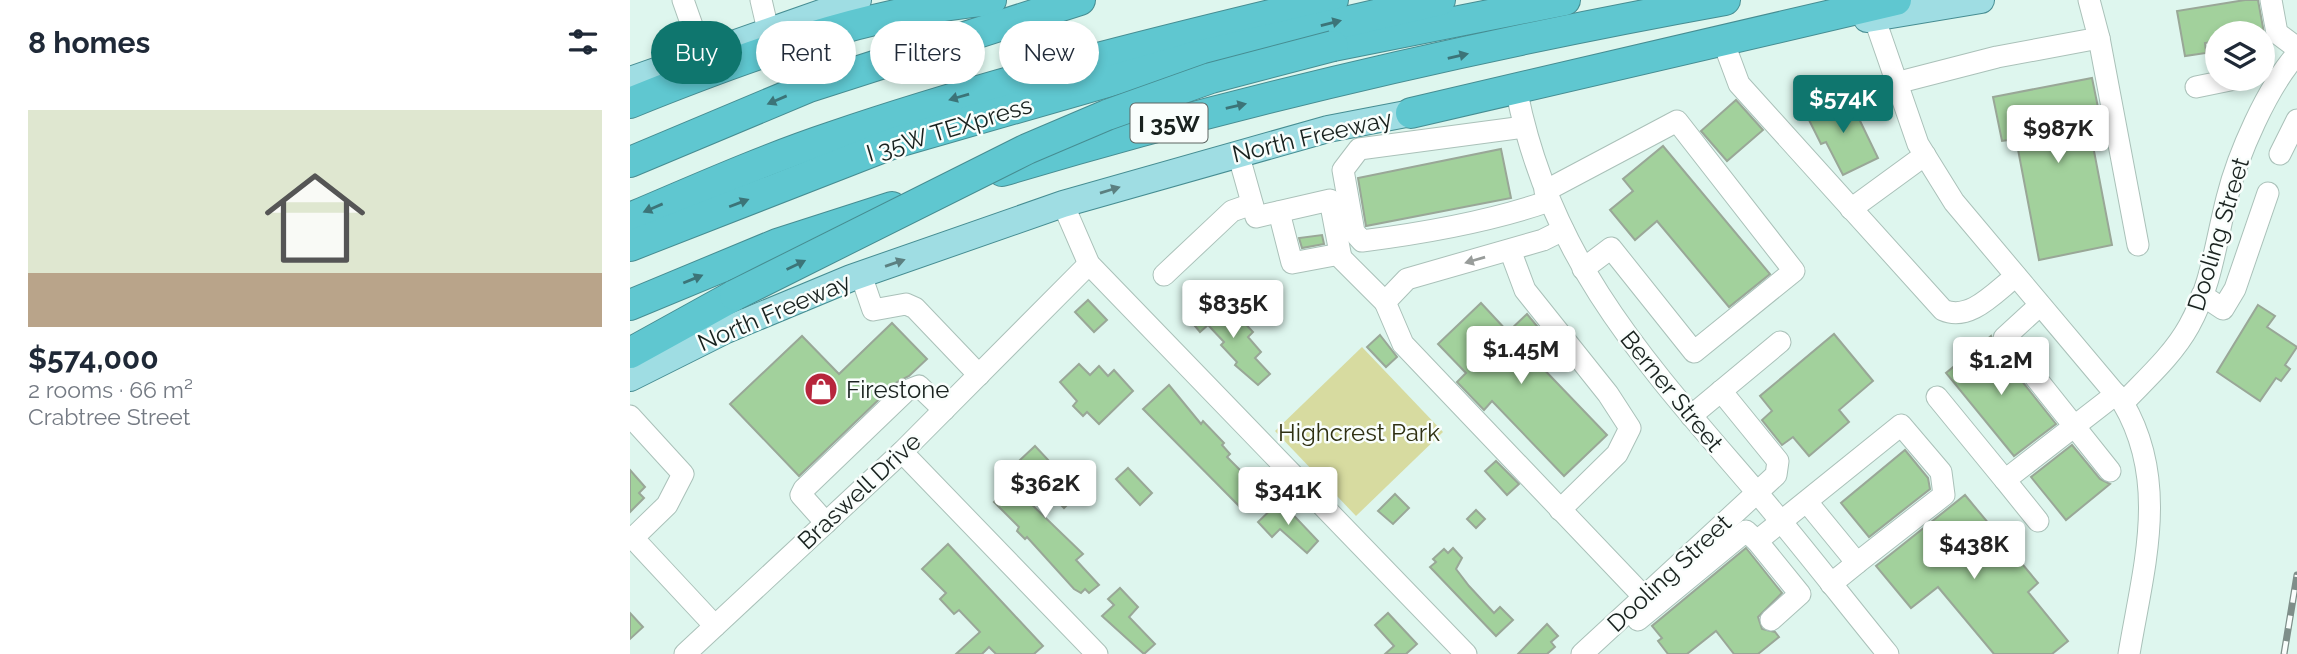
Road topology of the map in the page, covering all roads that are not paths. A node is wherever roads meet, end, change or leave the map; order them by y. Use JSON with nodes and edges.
{"nodes":[{"id":1,"x":683,"y":0,"type":"edge"},
{"id":2,"x":761,"y":0,"type":"edge"},
{"id":3,"x":858,"y":0,"type":"edge"},
{"id":4,"x":1080,"y":0,"type":"edge"},
{"id":5,"x":1333,"y":0,"type":"edge"},
{"id":6,"x":1440,"y":0,"type":"edge"},
{"id":7,"x":1565,"y":0,"type":"edge"},
{"id":8,"x":1725,"y":0,"type":"edge"},
{"id":9,"x":1981,"y":0,"type":"edge"},
{"id":10,"x":2088,"y":0,"type":"edge"},
{"id":11,"x":2271,"y":0,"type":"edge"},
{"id":12,"x":977,"y":1,"type":"edge"},
{"id":13,"x":1885,"y":9,"type":"edge"},
{"id":14,"x":690,"y":21,"type":"edge"},
{"id":15,"x":766,"y":21,"type":"edge"},
{"id":16,"x":795,"y":21,"type":"edge"},
{"id":17,"x":2270,"y":21,"type":"edge"},
{"id":18,"x":2099,"y":38,"type":"junction"},
{"id":19,"x":2275,"y":40,"type":"edge"},
{"id":20,"x":1726,"y":49,"type":"junction"},
{"id":21,"x":2296,"y":55,"type":"edge"},
{"id":22,"x":651,"y":72,"type":"edge"},
{"id":23,"x":630,"y":80,"type":"edge"},
{"id":24,"x":1896,"y":83,"type":"junction"},
{"id":25,"x":2205,"y":85,"type":"edge"},
{"id":26,"x":2196,"y":87,"type":"dead end"},
{"id":27,"x":1517,"y":93,"type":"junction"},
{"id":28,"x":630,"y":103,"type":"edge"},
{"id":29,"x":1411,"y":113,"type":"junction"},
{"id":30,"x":2297,"y":120,"type":"edge"},
{"id":31,"x":1524,"y":127,"type":"junction"},
{"id":32,"x":1238,"y":152,"type":"junction"},
{"id":33,"x":2280,"y":154,"type":"dead end"},
{"id":34,"x":1925,"y":155,"type":"junction"},
{"id":35,"x":630,"y":162,"type":"edge"},
{"id":36,"x":2268,"y":193,"type":"dead end"},
{"id":37,"x":1547,"y":196,"type":"junction"},
{"id":38,"x":1063,"y":204,"type":"junction"},
{"id":39,"x":1252,"y":204,"type":"junction"},
{"id":40,"x":1851,"y":209,"type":"junction"},
{"id":41,"x":1279,"y":212,"type":"junction"},
{"id":42,"x":630,"y":218,"type":"edge"},
{"id":43,"x":1563,"y":230,"type":"junction"},
{"id":44,"x":2138,"y":245,"type":"dead end"},
{"id":45,"x":630,"y":246,"type":"edge"},
{"id":46,"x":1510,"y":250,"type":"junction"},
{"id":47,"x":1340,"y":254,"type":"junction"},
{"id":48,"x":1089,"y":264,"type":"junction"},
{"id":49,"x":1583,"y":269,"type":"junction"},
{"id":50,"x":861,"y":275,"type":"junction"},
{"id":51,"x":1164,"y":275,"type":"dead end"},
{"id":52,"x":2016,"y":276,"type":"junction"},
{"id":53,"x":2202,"y":295,"type":"junction"},
{"id":54,"x":1385,"y":302,"type":"junction"},
{"id":55,"x":630,"y":305,"type":"edge"},
{"id":56,"x":2040,"y":305,"type":"junction"},
{"id":57,"x":1780,"y":342,"type":"dead end"},
{"id":58,"x":630,"y":353,"type":"edge"},
{"id":59,"x":979,"y":375,"type":"junction"},
{"id":60,"x":630,"y":378,"type":"edge"},
{"id":61,"x":1721,"y":391,"type":"junction"},
{"id":62,"x":1937,"y":397,"type":"dead end"},
{"id":63,"x":2119,"y":399,"type":"junction"},
{"id":64,"x":944,"y":410,"type":"junction"},
{"id":65,"x":1691,"y":416,"type":"junction"},
{"id":66,"x":631,"y":419,"type":"edge"},
{"id":67,"x":2074,"y":426,"type":"junction"},
{"id":68,"x":902,"y":452,"type":"junction"},
{"id":69,"x":2110,"y":471,"type":"dead end"},
{"id":70,"x":2005,"y":480,"type":"junction"},
{"id":71,"x":1756,"y":492,"type":"junction"},
{"id":72,"x":1807,"y":502,"type":"junction"},
{"id":73,"x":1560,"y":510,"type":"junction"},
{"id":74,"x":2038,"y":521,"type":"dead end"},
{"id":75,"x":826,"y":523,"type":"junction"},
{"id":76,"x":1781,"y":523,"type":"junction"},
{"id":77,"x":631,"y":538,"type":"edge"},
{"id":78,"x":1757,"y":541,"type":"junction"},
{"id":79,"x":1798,"y":543,"type":"junction"},
{"id":80,"x":1775,"y":563,"type":"junction"},
{"id":81,"x":1857,"y":563,"type":"junction"},
{"id":82,"x":1827,"y":579,"type":"junction"},
{"id":83,"x":1800,"y":594,"type":"junction"},
{"id":84,"x":1644,"y":597,"type":"junction"},
{"id":85,"x":1771,"y":620,"type":"dead end"},
{"id":86,"x":1634,"y":623,"type":"dead end"},
{"id":87,"x":715,"y":626,"type":"junction"},
{"id":88,"x":685,"y":654,"type":"edge"},
{"id":89,"x":1097,"y":654,"type":"edge"},
{"id":90,"x":1466,"y":654,"type":"edge"},
{"id":91,"x":1582,"y":654,"type":"edge"},
{"id":92,"x":1888,"y":654,"type":"edge"},
{"id":93,"x":2129,"y":654,"type":"edge"}],
"edges":[{"from":1,"to":14,"type":"street"},
{"from":2,"to":15,"type":"street"},
{"from":3,"to":16,"type":"main road"},
{"from":4,"to":35,"type":"highway","one_way":true},
{"from":5,"to":42,"type":"highway","name":"I 35W TEXpress","one_way":true},
{"from":45,"to":6,"type":"highway","name":"I 35W TEXpress","one_way":true},
{"from":58,"to":7,"type":"highway","one_way":true,"bridge":true},
{"from":55,"to":8,"type":"highway","name":"North Freeway","number":"I 35W","one_way":true},
{"from":9,"to":13,"type":"main road","name":"North Freeway"},
{"from":10,"to":18,"type":"street"},
{"from":11,"to":17,"type":"street"},
{"from":12,"to":28,"type":"highway"},
{"from":13,"to":20,"type":"main road","name":"North Freeway"},
{"from":13,"to":24,"type":"street"},
{"from":13,"to":29,"type":"highway"},
{"from":18,"to":24,"type":"street"},
{"from":18,"to":44,"type":"street"},
{"from":19,"to":21,"type":"street"},
{"from":20,"to":27,"type":"main road","name":"North Freeway"},
{"from":20,"to":40,"type":"street"},
{"from":21,"to":53,"type":"street","name":"Dooling Street"},
{"from":22,"to":23,"type":"main road"},
{"from":24,"to":34,"type":"street"},
{"from":25,"to":26,"type":"street"},
{"from":27,"to":29,"type":"main road","name":"North Freeway"},
{"from":27,"to":31,"type":"street","name":"Berner Street"},
{"from":29,"to":32,"type":"main road","name":"North Freeway"},
{"from":30,"to":33,"type":"street"},
{"from":31,"to":37,"type":"street","name":"Berner Street"},
{"from":31,"to":37,"type":"street"},
{"from":38,"to":32,"type":"main road","name":"North Freeway","one_way":true},
{"from":32,"to":39,"type":"street"},
{"from":34,"to":40,"type":"street"},
{"from":34,"to":52,"type":"street"},
{"from":36,"to":53,"type":"street"},
{"from":37,"to":43,"type":"street","name":"Berner Street"},
{"from":37,"to":49,"type":"street"},
{"from":38,"to":48,"type":"street"},
{"from":50,"to":38,"type":"main road","name":"North Freeway","one_way":true},
{"from":39,"to":41,"type":"street"},
{"from":39,"to":51,"type":"street"},
{"from":40,"to":52,"type":"street"},
{"from":41,"to":47,"type":"street"},
{"from":41,"to":47,"type":"street"},
{"from":43,"to":46,"type":"street"},
{"from":43,"to":49,"type":"street","name":"Berner Street"},
{"from":46,"to":54,"type":"street","one_way":true},
{"from":46,"to":73,"type":"street"},
{"from":47,"to":54,"type":"street"},
{"from":48,"to":59,"type":"street","name":"Braswell Drive"},
{"from":48,"to":90,"type":"street"},
{"from":49,"to":65,"type":"street","name":"Berner Street"},
{"from":50,"to":59,"type":"street"},
{"from":50,"to":60,"type":"main road","name":"North Freeway"},
{"from":52,"to":56,"type":"street"},
{"from":53,"to":63,"type":"street","name":"Dooling Street"},
{"from":54,"to":73,"type":"street"},
{"from":56,"to":63,"type":"street"},
{"from":56,"to":67,"type":"street"},
{"from":57,"to":61,"type":"street"},
{"from":59,"to":64,"type":"street","name":"Braswell Drive"},
{"from":61,"to":65,"type":"street"},
{"from":61,"to":71,"type":"street","name":"Dooling Street"},
{"from":62,"to":70,"type":"street"},
{"from":63,"to":67,"type":"street","name":"Dooling Street"},
{"from":63,"to":93,"type":"street"},
{"from":64,"to":68,"type":"street","name":"Braswell Drive"},
{"from":64,"to":75,"type":"street"},
{"from":65,"to":71,"type":"street","name":"Berner Street"},
{"from":66,"to":77,"type":"street"},
{"from":67,"to":69,"type":"street"},
{"from":67,"to":70,"type":"street","name":"Dooling Street"},
{"from":68,"to":75,"type":"street","name":"Braswell Drive"},
{"from":68,"to":89,"type":"street"},
{"from":70,"to":74,"type":"street"},
{"from":71,"to":76,"type":"street","name":"Berner Street"},
{"from":71,"to":84,"type":"street","name":"Dooling Street"},
{"from":72,"to":76,"type":"street"},
{"from":72,"to":81,"type":"street"},
{"from":72,"to":81,"type":"street"},
{"from":73,"to":84,"type":"street"},
{"from":75,"to":87,"type":"street","name":"Braswell Drive"},
{"from":76,"to":78,"type":"street"},
{"from":76,"to":79,"type":"street","name":"Berner Street"},
{"from":77,"to":87,"type":"street"},
{"from":78,"to":80,"type":"street"},
{"from":78,"to":86,"type":"street"},
{"from":79,"to":80,"type":"street"},
{"from":79,"to":82,"type":"street","name":"Berner Street"},
{"from":80,"to":83,"type":"street"},
{"from":81,"to":82,"type":"street"},
{"from":82,"to":83,"type":"street"},
{"from":82,"to":92,"type":"street","name":"Berner Street"},
{"from":83,"to":85,"type":"street"},
{"from":84,"to":91,"type":"street","name":"Dooling Street"},
{"from":87,"to":88,"type":"street","name":"Braswell Drive"}]}
